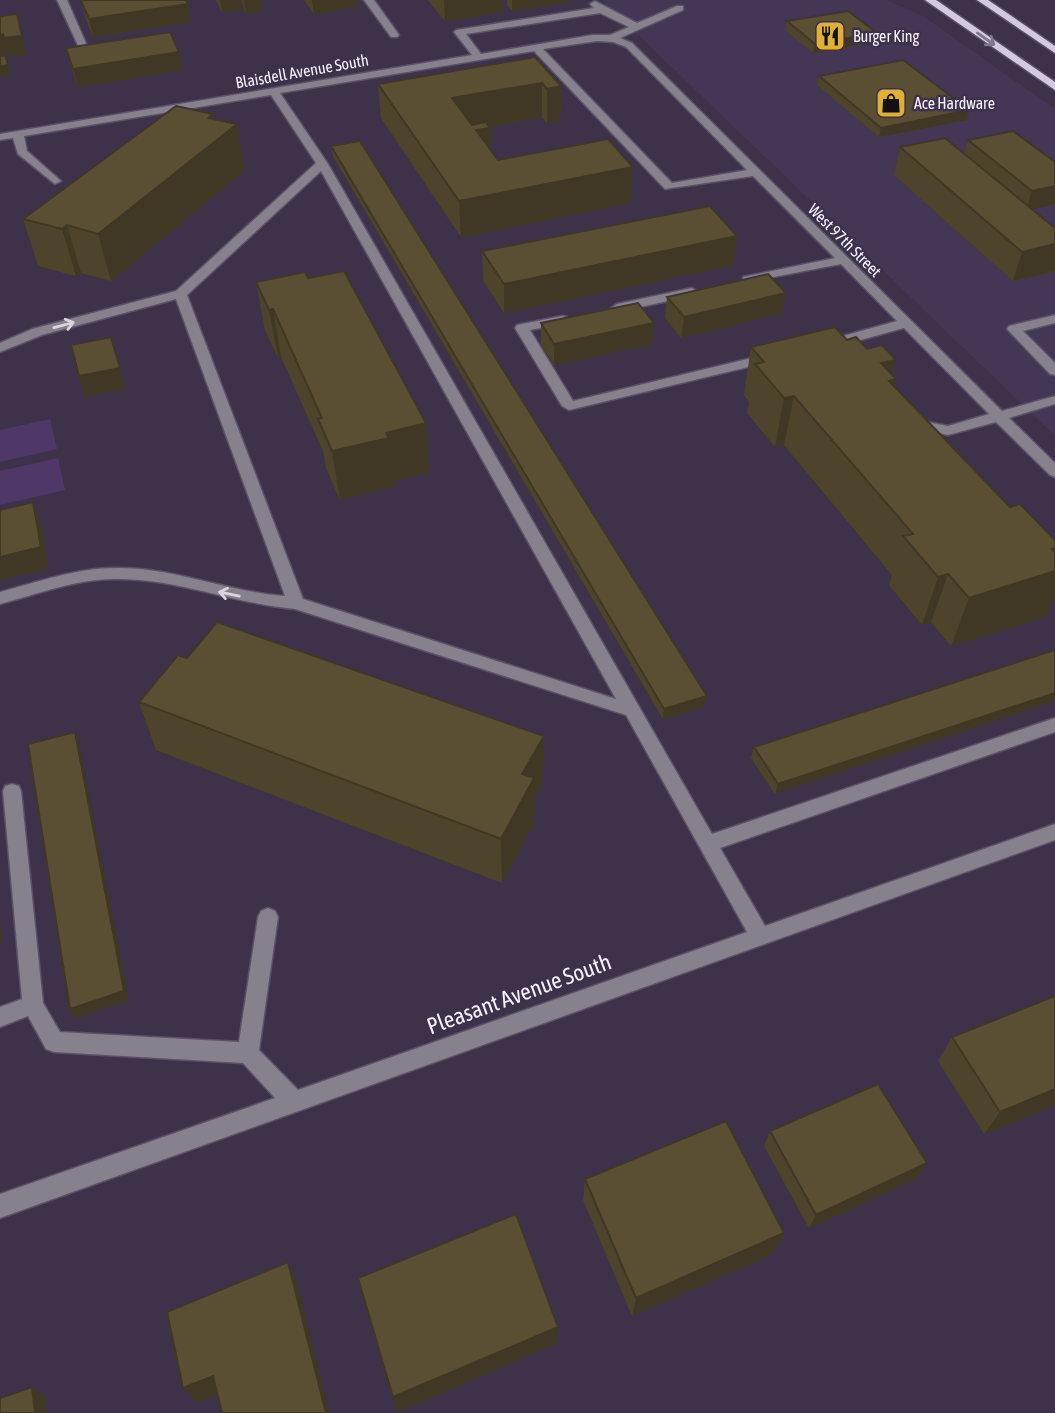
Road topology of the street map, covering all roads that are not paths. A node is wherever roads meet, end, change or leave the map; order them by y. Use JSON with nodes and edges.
{"nodes":[{"id":1,"x":62,"y":0,"type":"edge"},
{"id":2,"x":369,"y":0,"type":"edge"},
{"id":3,"x":590,"y":0,"type":"edge"},
{"id":4,"x":930,"y":0,"type":"edge"},
{"id":5,"x":982,"y":0,"type":"edge"},
{"id":6,"x":668,"y":4,"type":"dead end"},
{"id":7,"x":601,"y":10,"type":"junction"},
{"id":8,"x":638,"y":27,"type":"junction"},
{"id":9,"x":394,"y":35,"type":"dead end"},
{"id":10,"x":610,"y":37,"type":"junction"},
{"id":11,"x":109,"y":48,"type":"edge"},
{"id":12,"x":537,"y":48,"type":"junction"},
{"id":13,"x":1055,"y":50,"type":"edge"},
{"id":14,"x":479,"y":57,"type":"junction"},
{"id":15,"x":1055,"y":87,"type":"edge"},
{"id":16,"x":274,"y":92,"type":"junction"},
{"id":17,"x":18,"y":134,"type":"junction"},
{"id":18,"x":0,"y":137,"type":"edge"},
{"id":19,"x":322,"y":164,"type":"junction"},
{"id":20,"x":755,"y":172,"type":"junction"},
{"id":21,"x":55,"y":181,"type":"dead end"},
{"id":22,"x":843,"y":260,"type":"junction"},
{"id":23,"x":735,"y":283,"type":"edge"},
{"id":24,"x":708,"y":288,"type":"edge"},
{"id":25,"x":180,"y":293,"type":"junction"},
{"id":26,"x":602,"y":311,"type":"edge"},
{"id":27,"x":575,"y":317,"type":"edge"},
{"id":28,"x":1055,"y":319,"type":"edge"},
{"id":29,"x":906,"y":323,"type":"junction"},
{"id":30,"x":0,"y":348,"type":"edge"},
{"id":31,"x":783,"y":355,"type":"edge"},
{"id":32,"x":854,"y":360,"type":"edge"},
{"id":33,"x":1055,"y":371,"type":"edge"},
{"id":34,"x":1055,"y":400,"type":"edge"},
{"id":35,"x":905,"y":416,"type":"edge"},
{"id":36,"x":999,"y":416,"type":"junction"},
{"id":37,"x":1055,"y":472,"type":"edge"},
{"id":38,"x":0,"y":598,"type":"edge"},
{"id":39,"x":296,"y":603,"type":"junction"},
{"id":40,"x":630,"y":710,"type":"junction"},
{"id":41,"x":1055,"y":725,"type":"edge"},
{"id":42,"x":12,"y":791,"type":"dead end"},
{"id":43,"x":1055,"y":832,"type":"edge"},
{"id":44,"x":707,"y":844,"type":"junction"},
{"id":45,"x":268,"y":917,"type":"dead end"},
{"id":46,"x":760,"y":936,"type":"junction"},
{"id":47,"x":33,"y":1005,"type":"junction"},
{"id":48,"x":0,"y":1017,"type":"edge"},
{"id":49,"x":247,"y":1053,"type":"junction"},
{"id":50,"x":294,"y":1102,"type":"junction"},
{"id":51,"x":0,"y":1206,"type":"edge"}],
"edges":[{"from":1,"to":11,"type":"street"},
{"from":2,"to":9,"type":"street"},
{"from":3,"to":7,"type":"street"},
{"from":4,"to":15,"type":"main road","one_way":true},
{"from":5,"to":13,"type":"main road"},
{"from":6,"to":8,"type":"street","name":"Blaisdell Avenue South"},
{"from":7,"to":8,"type":"street"},
{"from":7,"to":14,"type":"street"},
{"from":8,"to":10,"type":"street","name":"Blaisdell Avenue South"},
{"from":10,"to":12,"type":"street","name":"Blaisdell Avenue South"},
{"from":10,"to":20,"type":"street","name":"West 97th Street"},
{"from":12,"to":14,"type":"street","name":"Blaisdell Avenue South"},
{"from":12,"to":20,"type":"street"},
{"from":14,"to":16,"type":"street","name":"Blaisdell Avenue South"},
{"from":16,"to":17,"type":"street","name":"Blaisdell Avenue South"},
{"from":16,"to":19,"type":"street"},
{"from":17,"to":18,"type":"street","name":"Blaisdell Avenue South"},
{"from":17,"to":21,"type":"street"},
{"from":19,"to":25,"type":"street"},
{"from":19,"to":40,"type":"street"},
{"from":20,"to":22,"type":"street","name":"West 97th Street"},
{"from":22,"to":23,"type":"street"},
{"from":22,"to":29,"type":"street","name":"West 97th Street"},
{"from":24,"to":26,"type":"street"},
{"from":30,"to":25,"type":"street","one_way":true},
{"from":25,"to":39,"type":"street"},
{"from":27,"to":31,"type":"street"},
{"from":28,"to":33,"type":"street"},
{"from":29,"to":32,"type":"street"},
{"from":29,"to":36,"type":"street","name":"West 97th Street"},
{"from":34,"to":36,"type":"street"},
{"from":35,"to":36,"type":"street"},
{"from":36,"to":37,"type":"street","name":"West 97th Street"},
{"from":39,"to":38,"type":"street","one_way":true},
{"from":39,"to":40,"type":"street"},
{"from":40,"to":44,"type":"street"},
{"from":41,"to":44,"type":"street"},
{"from":42,"to":47,"type":"street"},
{"from":43,"to":46,"type":"street","name":"Pleasant Avenue South"},
{"from":44,"to":46,"type":"street"},
{"from":45,"to":49,"type":"street"},
{"from":46,"to":50,"type":"street","name":"Pleasant Avenue South"},
{"from":47,"to":48,"type":"street"},
{"from":47,"to":49,"type":"street"},
{"from":49,"to":50,"type":"street"},
{"from":50,"to":51,"type":"street","name":"Pleasant Avenue South"}]}
